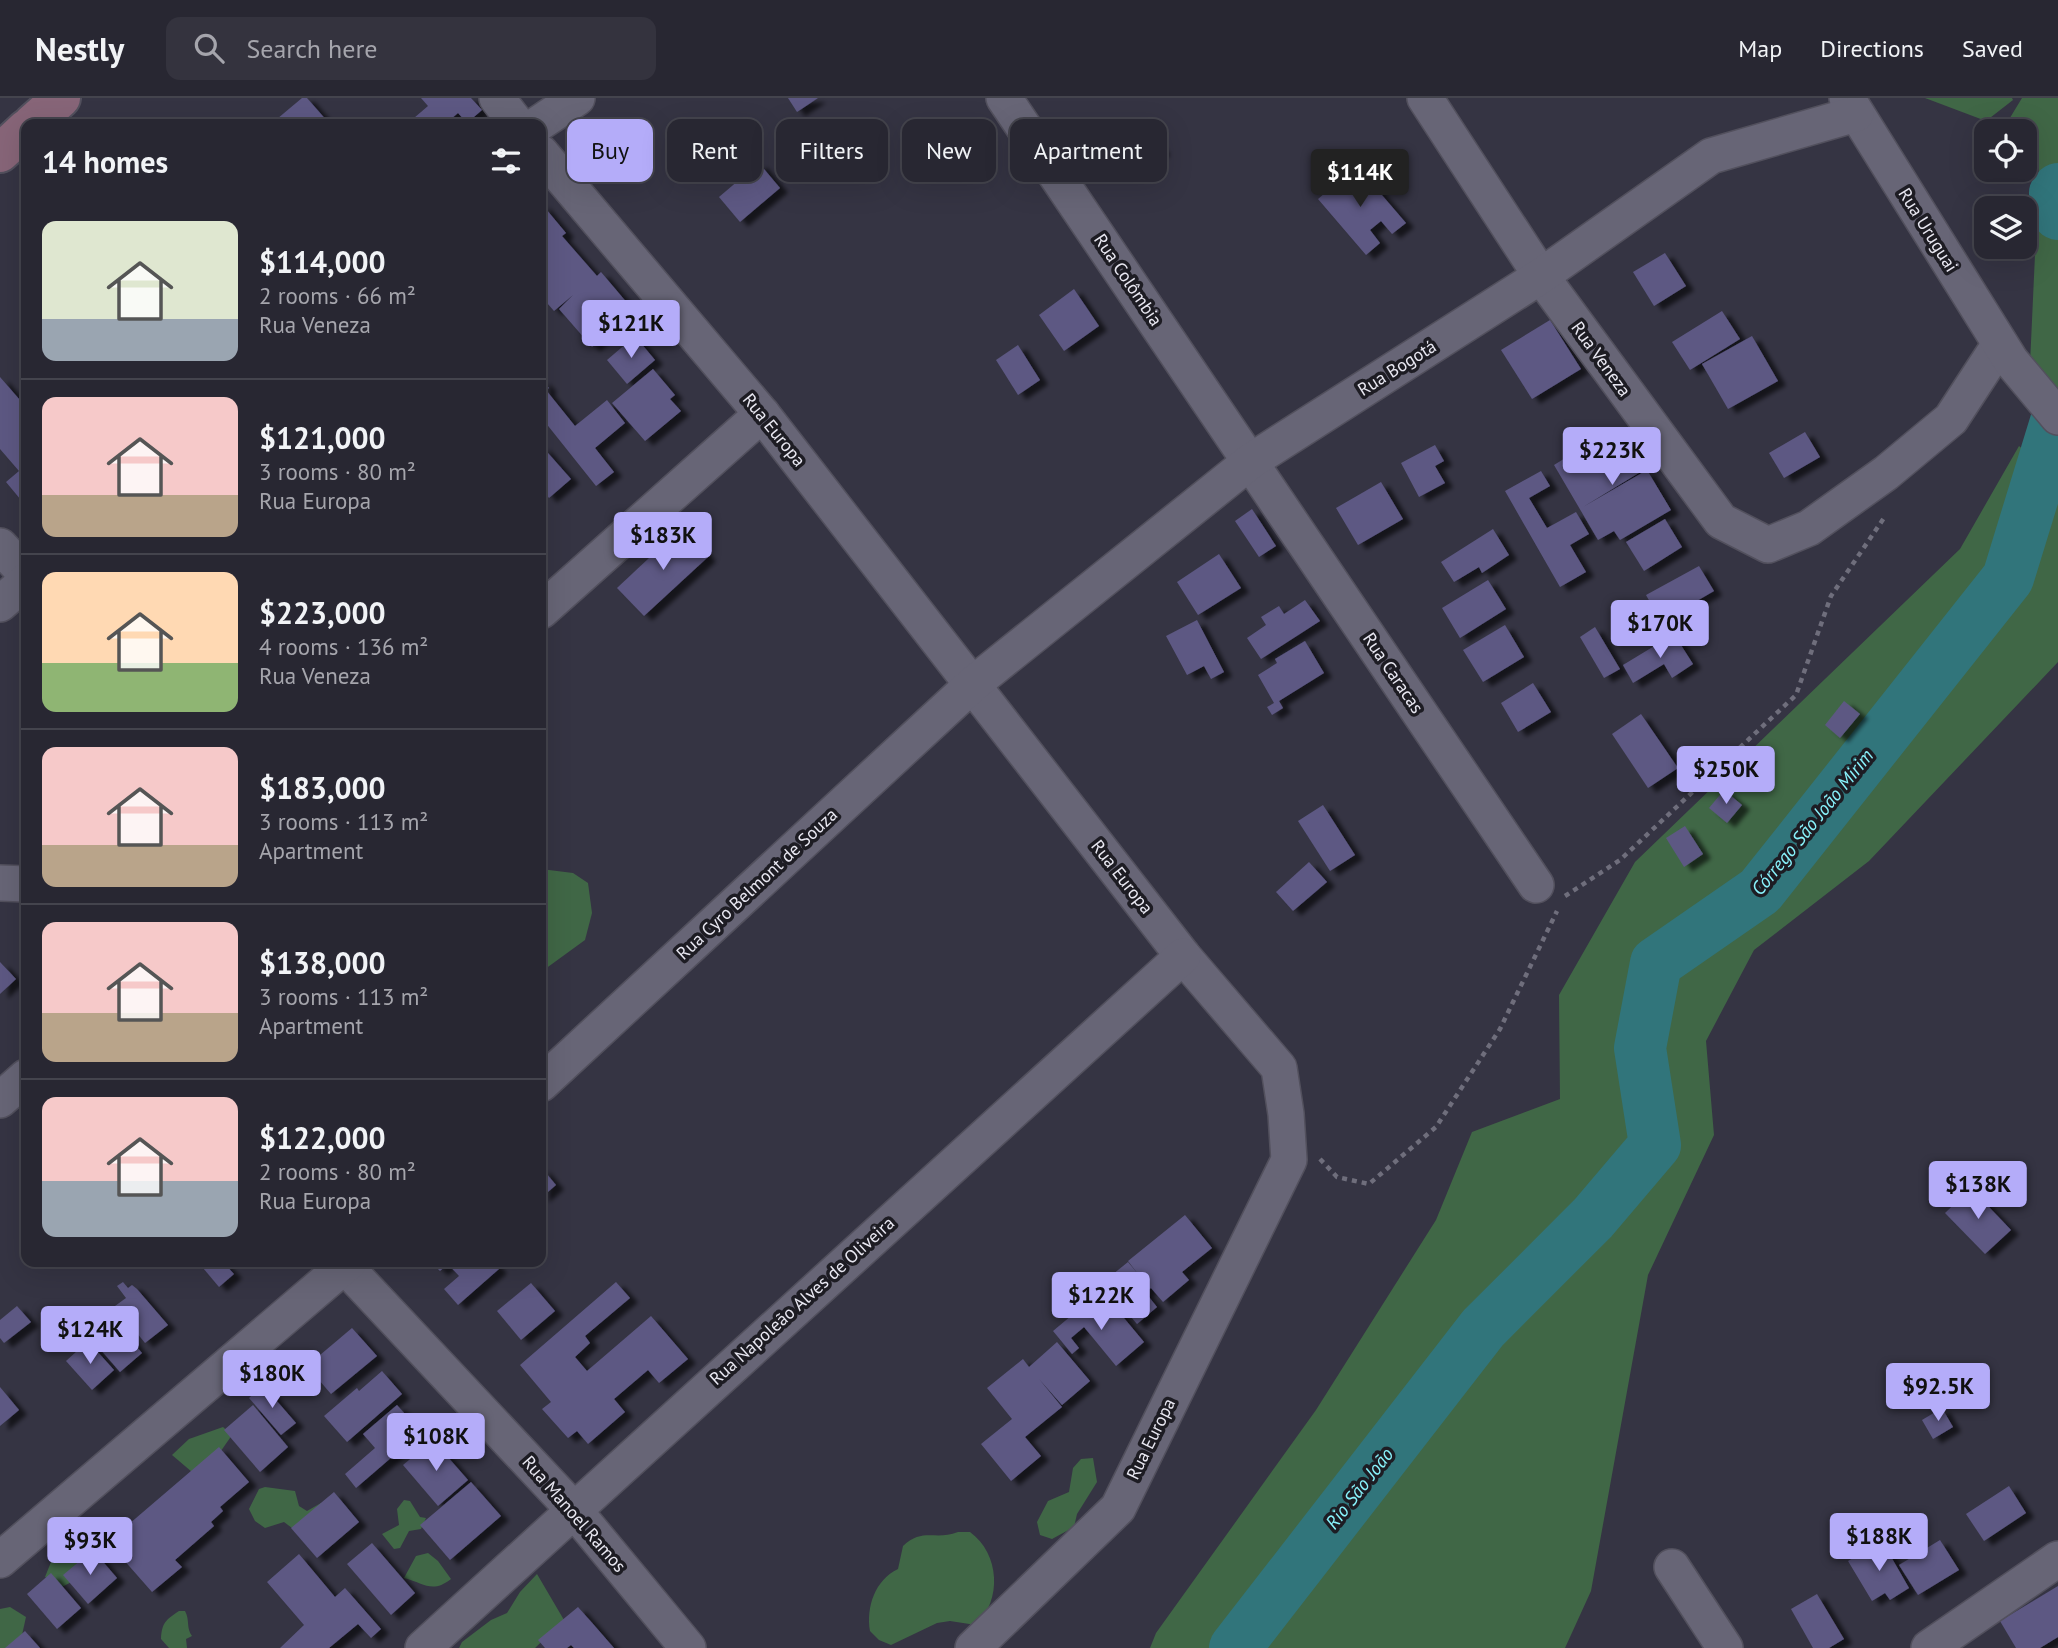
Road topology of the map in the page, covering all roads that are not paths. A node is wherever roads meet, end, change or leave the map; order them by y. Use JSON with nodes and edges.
{"nodes":[{"id":1,"x":61,"y":98,"type":"edge"},
{"id":2,"x":497,"y":98,"type":"edge"},
{"id":3,"x":577,"y":98,"type":"edge"},
{"id":4,"x":1004,"y":98,"type":"edge"},
{"id":5,"x":1425,"y":98,"type":"edge"},
{"id":6,"x":1851,"y":106,"type":"edge"},
{"id":7,"x":38,"y":119,"type":"edge"},
{"id":8,"x":513,"y":119,"type":"edge"},
{"id":9,"x":546,"y":119,"type":"edge"},
{"id":10,"x":21,"y":134,"type":"edge"},
{"id":11,"x":0,"y":153,"type":"edge"},
{"id":12,"x":546,"y":159,"type":"edge"},
{"id":13,"x":1541,"y":276,"type":"junction"},
{"id":14,"x":2005,"y":353,"type":"junction"},
{"id":15,"x":762,"y":414,"type":"junction"},
{"id":16,"x":2058,"y":417,"type":"edge"},
{"id":17,"x":1251,"y":461,"type":"junction"},
{"id":18,"x":0,"y":546,"type":"edge"},
{"id":19,"x":21,"y":569,"type":"edge"},
{"id":20,"x":21,"y":585,"type":"edge"},
{"id":21,"x":0,"y":604,"type":"edge"},
{"id":22,"x":546,"y":607,"type":"edge"},
{"id":23,"x":973,"y":684,"type":"junction"},
{"id":24,"x":0,"y":883,"type":"edge"},
{"id":25,"x":21,"y":884,"type":"edge"},
{"id":26,"x":1546,"y":897,"type":"road end"},
{"id":27,"x":1183,"y":956,"type":"junction"},
{"id":28,"x":546,"y":1079,"type":"edge"},
{"id":29,"x":21,"y":1081,"type":"edge"},
{"id":30,"x":0,"y":1100,"type":"edge"},
{"id":31,"x":340,"y":1267,"type":"edge"},
{"id":32,"x":349,"y":1267,"type":"edge"},
{"id":33,"x":573,"y":1509,"type":"junction"},
{"id":34,"x":2058,"y":1559,"type":"edge"},
{"id":35,"x":0,"y":1560,"type":"edge"},
{"id":36,"x":1672,"y":1567,"type":"dead end"},
{"id":37,"x":423,"y":1648,"type":"edge"},
{"id":38,"x":688,"y":1648,"type":"edge"},
{"id":39,"x":973,"y":1648,"type":"edge"},
{"id":40,"x":1725,"y":1648,"type":"edge"},
{"id":41,"x":1929,"y":1648,"type":"edge"}],
"edges":[{"from":1,"to":7,"type":"main road"},
{"from":2,"to":8,"type":"street"},
{"from":3,"to":9,"type":"street"},
{"from":4,"to":17,"type":"street","name":"Rua Colômbia"},
{"from":5,"to":13,"type":"street","name":"Rua Veneza"},
{"from":6,"to":13,"type":"street","name":"Rua Bogotá"},
{"from":6,"to":14,"type":"street","name":"Rua Uruguai"},
{"from":10,"to":11,"type":"main road"},
{"from":12,"to":15,"type":"street","name":"Rua Europa"},
{"from":13,"to":14,"type":"street","name":"Rua Veneza"},
{"from":13,"to":17,"type":"street","name":"Rua Bogotá"},
{"from":14,"to":16,"type":"street","name":"Rua Uruguai"},
{"from":15,"to":22,"type":"street"},
{"from":15,"to":23,"type":"street","name":"Rua Europa"},
{"from":17,"to":23,"type":"street","name":"Rua Bogotá"},
{"from":17,"to":26,"type":"street","name":"Rua Caracas"},
{"from":18,"to":19,"type":"street"},
{"from":20,"to":21,"type":"street"},
{"from":23,"to":27,"type":"street","name":"Rua Europa"},
{"from":23,"to":28,"type":"street","name":"Rua Cyro Belmont de Souza"},
{"from":24,"to":25,"type":"street"},
{"from":27,"to":33,"type":"street","name":"Rua Napoleão Alves de Oliveira"},
{"from":27,"to":39,"type":"street","name":"Rua Europa"},
{"from":29,"to":30,"type":"street"},
{"from":31,"to":35,"type":"street"},
{"from":32,"to":33,"type":"street","name":"Rua Manoel Ramos"},
{"from":33,"to":37,"type":"street","name":"Rua Napoleão Alves de Oliveira"},
{"from":33,"to":38,"type":"street","name":"Rua Manoel Ramos"},
{"from":34,"to":41,"type":"street"},
{"from":36,"to":40,"type":"street"}]}
